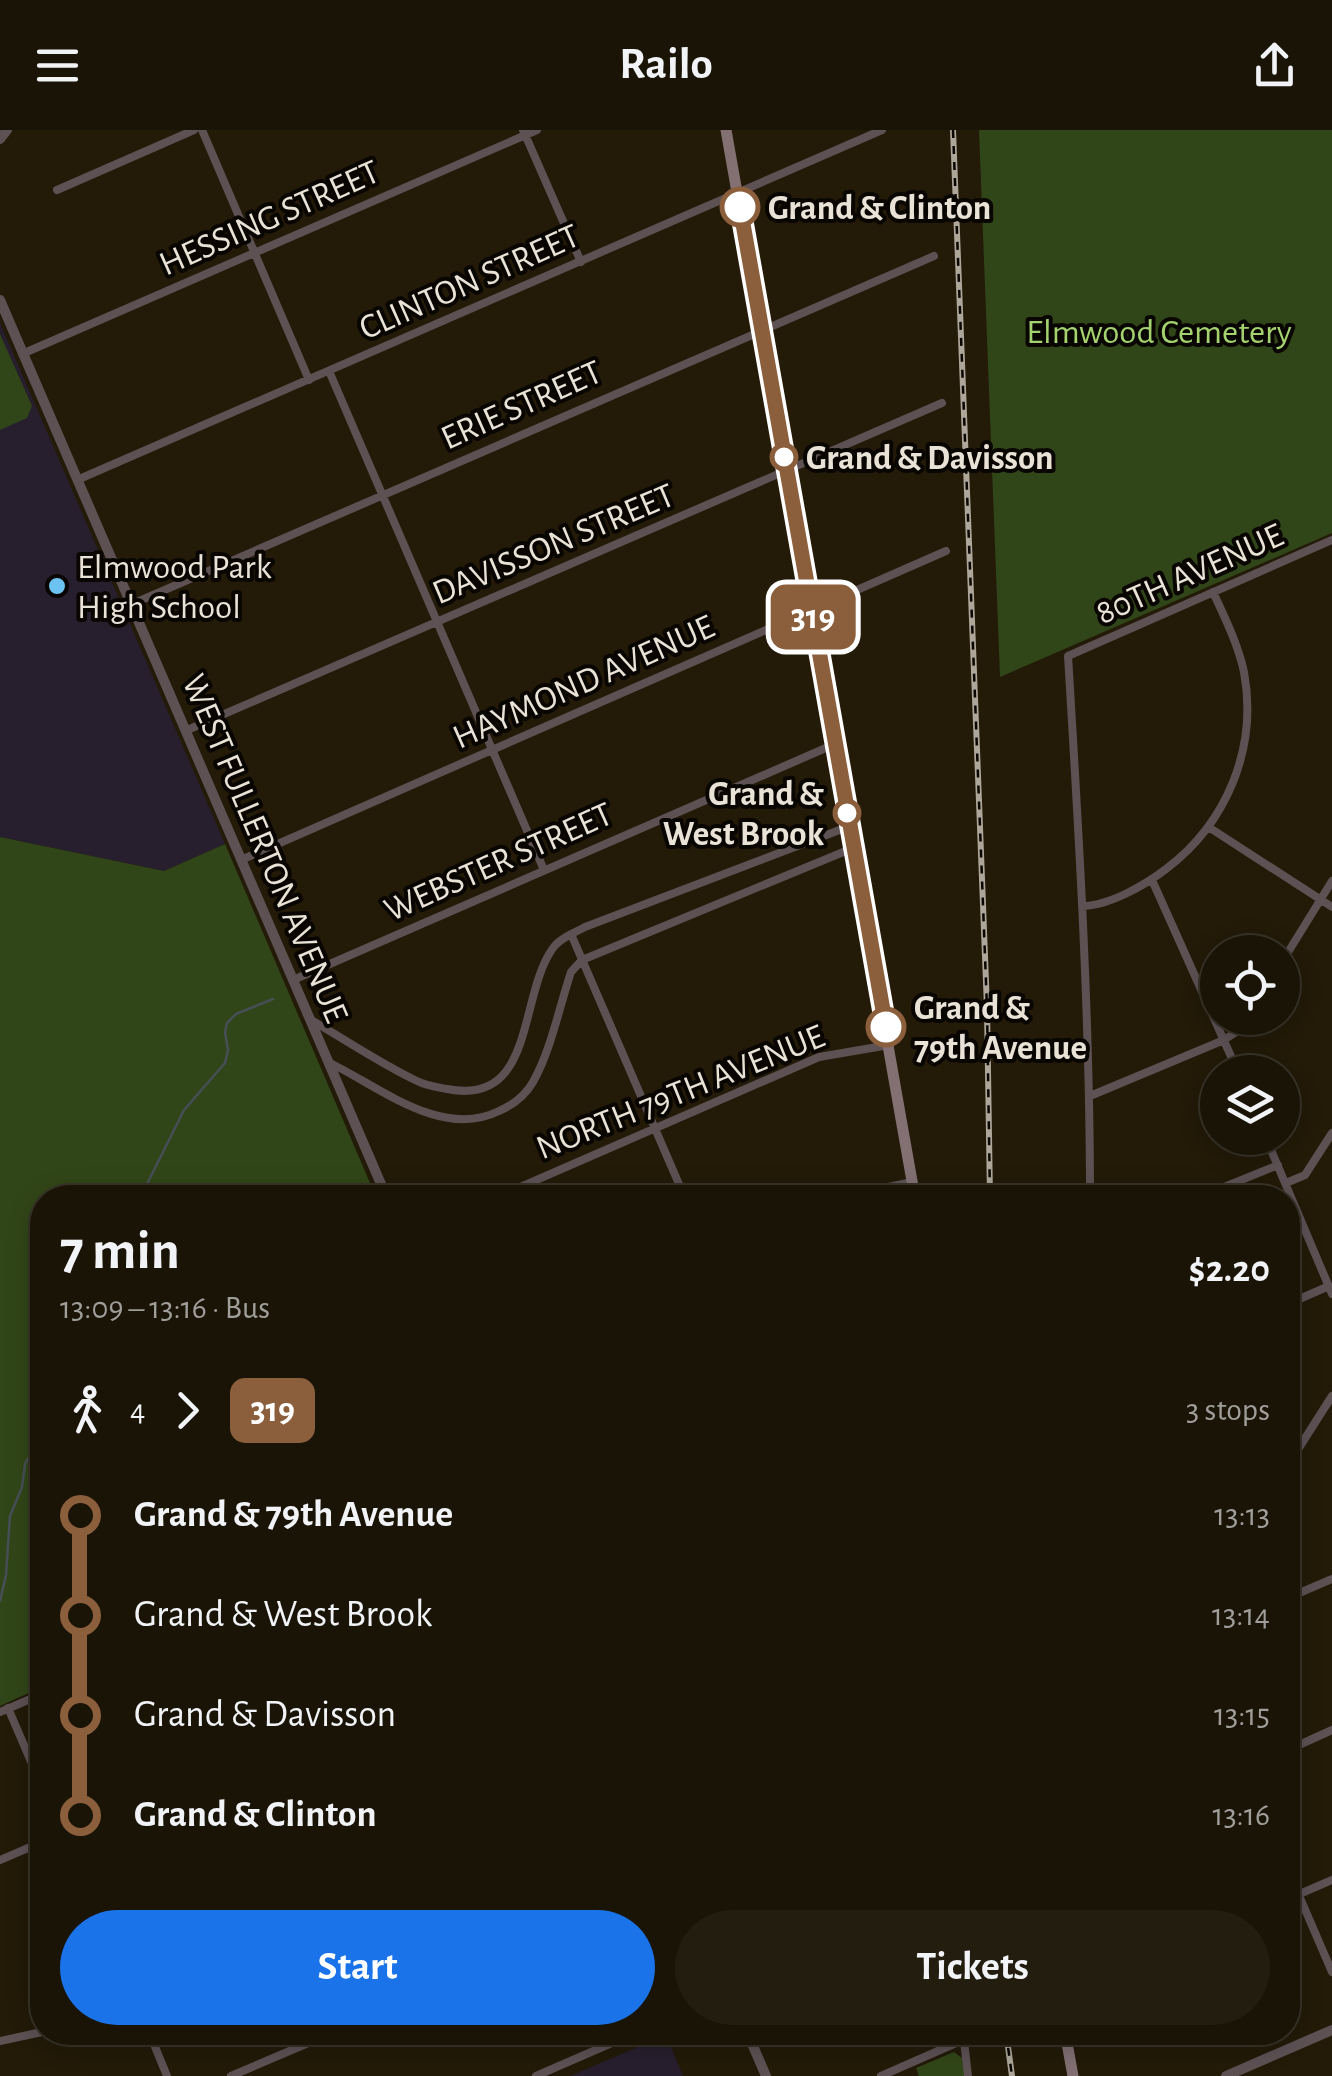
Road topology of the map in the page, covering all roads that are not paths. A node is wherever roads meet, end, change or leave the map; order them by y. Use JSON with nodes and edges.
{"nodes":[{"id":1,"x":7,"y":130,"type":"edge"},
{"id":2,"x":194,"y":130,"type":"edge"},
{"id":3,"x":202,"y":130,"type":"edge"},
{"id":4,"x":537,"y":130,"type":"edge"},
{"id":5,"x":726,"y":130,"type":"edge"},
{"id":6,"x":882,"y":130,"type":"edge"},
{"id":7,"x":524,"y":133,"type":"edge"},
{"id":8,"x":0,"y":140,"type":"edge"},
{"id":9,"x":57,"y":190,"type":"dead end"},
{"id":10,"x":738,"y":194,"type":"junction"},
{"id":11,"x":255,"y":254,"type":"junction"},
{"id":12,"x":934,"y":256,"type":"dead end"},
{"id":13,"x":581,"y":262,"type":"junction"},
{"id":14,"x":0,"y":300,"type":"edge"},
{"id":15,"x":762,"y":330,"type":"junction"},
{"id":16,"x":22,"y":354,"type":"junction"},
{"id":17,"x":329,"y":372,"type":"junction"},
{"id":18,"x":309,"y":380,"type":"junction"},
{"id":19,"x":942,"y":404,"type":"dead end"},
{"id":20,"x":787,"y":471,"type":"junction"},
{"id":21,"x":77,"y":480,"type":"junction"},
{"id":22,"x":382,"y":495,"type":"junction"},
{"id":23,"x":1332,"y":540,"type":"edge"},
{"id":24,"x":946,"y":551,"type":"dead end"},
{"id":25,"x":1213,"y":592,"type":"junction"},
{"id":26,"x":130,"y":604,"type":"junction"},
{"id":27,"x":812,"y":611,"type":"junction"},
{"id":28,"x":437,"y":623,"type":"junction"},
{"id":29,"x":185,"y":731,"type":"junction"},
{"id":30,"x":835,"y":744,"type":"junction"},
{"id":31,"x":492,"y":750,"type":"junction"},
{"id":32,"x":850,"y":826,"type":"junction"},
{"id":33,"x":1210,"y":828,"type":"junction"},
{"id":34,"x":853,"y":848,"type":"junction"},
{"id":35,"x":241,"y":860,"type":"junction"},
{"id":36,"x":544,"y":870,"type":"junction"},
{"id":37,"x":1152,"y":880,"type":"junction"},
{"id":38,"x":1332,"y":881,"type":"edge"},
{"id":39,"x":1321,"y":900,"type":"junction"},
{"id":40,"x":1082,"y":906,"type":"junction"},
{"id":41,"x":1332,"y":907,"type":"edge"},
{"id":42,"x":571,"y":934,"type":"junction"},
{"id":43,"x":1299,"y":935,"type":"edge"},
{"id":44,"x":582,"y":960,"type":"junction"},
{"id":45,"x":293,"y":980,"type":"junction"},
{"id":46,"x":310,"y":1019,"type":"junction"},
{"id":47,"x":1232,"y":1035,"type":"edge"},
{"id":48,"x":1224,"y":1040,"type":"junction"},
{"id":49,"x":889,"y":1044,"type":"junction"},
{"id":50,"x":1231,"y":1055,"type":"edge"},
{"id":51,"x":328,"y":1062,"type":"junction"},
{"id":52,"x":1090,"y":1096,"type":"junction"},
{"id":53,"x":654,"y":1128,"type":"junction"},
{"id":54,"x":1332,"y":1133,"type":"edge"},
{"id":55,"x":1274,"y":1155,"type":"edge"},
{"id":56,"x":1278,"y":1165,"type":"junction"},
{"id":57,"x":912,"y":1182,"type":"junction"},
{"id":58,"x":1286,"y":1182,"type":"junction"},
{"id":59,"x":380,"y":1185,"type":"edge"},
{"id":60,"x":525,"y":1185,"type":"edge"},
{"id":61,"x":678,"y":1185,"type":"edge"},
{"id":62,"x":898,"y":1185,"type":"edge"},
{"id":63,"x":913,"y":1185,"type":"edge"},
{"id":64,"x":1090,"y":1185,"type":"edge"},
{"id":65,"x":1229,"y":1185,"type":"edge"},
{"id":66,"x":1287,"y":1185,"type":"edge"},
{"id":67,"x":1300,"y":1216,"type":"edge"},
{"id":68,"x":1330,"y":1290,"type":"edge"},
{"id":69,"x":1300,"y":1300,"type":"edge"},
{"id":70,"x":1332,"y":1396,"type":"edge"},
{"id":71,"x":1300,"y":1445,"type":"edge"},
{"id":72,"x":1332,"y":1579,"type":"edge"},
{"id":73,"x":1300,"y":1589,"type":"edge"},
{"id":74,"x":30,"y":1699,"type":"edge"},
{"id":75,"x":4,"y":1710,"type":"edge"},
{"id":76,"x":1332,"y":1730,"type":"edge"},
{"id":77,"x":1300,"y":1745,"type":"edge"},
{"id":78,"x":30,"y":1763,"type":"edge"},
{"id":79,"x":30,"y":1847,"type":"edge"},
{"id":80,"x":0,"y":1860,"type":"edge"},
{"id":81,"x":1332,"y":1880,"type":"edge"},
{"id":82,"x":1300,"y":1894,"type":"edge"},
{"id":83,"x":1300,"y":1900,"type":"edge"},
{"id":84,"x":1332,"y":1972,"type":"edge"},
{"id":85,"x":1332,"y":2030,"type":"edge"},
{"id":86,"x":30,"y":2034,"type":"edge"},
{"id":87,"x":0,"y":2040,"type":"edge"},
{"id":88,"x":1300,"y":2044,"type":"edge"},
{"id":89,"x":154,"y":2045,"type":"edge"},
{"id":90,"x":304,"y":2045,"type":"edge"},
{"id":91,"x":607,"y":2045,"type":"edge"},
{"id":92,"x":753,"y":2045,"type":"edge"},
{"id":93,"x":945,"y":2045,"type":"edge"},
{"id":94,"x":964,"y":2045,"type":"edge"},
{"id":95,"x":1067,"y":2045,"type":"edge"},
{"id":96,"x":1297,"y":2045,"type":"edge"},
{"id":97,"x":168,"y":2076,"type":"edge"},
{"id":98,"x":231,"y":2076,"type":"edge"},
{"id":99,"x":536,"y":2076,"type":"edge"},
{"id":100,"x":766,"y":2076,"type":"edge"},
{"id":101,"x":881,"y":2076,"type":"edge"},
{"id":102,"x":968,"y":2076,"type":"edge"},
{"id":103,"x":1073,"y":2076,"type":"edge"},
{"id":104,"x":1226,"y":2076,"type":"edge"}],
"edges":[{"from":1,"to":8,"type":"street"},
{"from":2,"to":9,"type":"street"},
{"from":3,"to":11,"type":"street"},
{"from":4,"to":7,"type":"street","name":"HESSING STREET"},
{"from":5,"to":10,"type":"main road"},
{"from":6,"to":10,"type":"street","name":"CLINTON STREET"},
{"from":7,"to":11,"type":"street","name":"HESSING STREET"},
{"from":7,"to":13,"type":"street"},
{"from":10,"to":13,"type":"street","name":"CLINTON STREET"},
{"from":10,"to":15,"type":"main road"},
{"from":11,"to":16,"type":"street","name":"HESSING STREET"},
{"from":11,"to":18,"type":"street"},
{"from":12,"to":15,"type":"street","name":"ERIE STREET"},
{"from":13,"to":17,"type":"street","name":"CLINTON STREET"},
{"from":14,"to":16,"type":"street","name":"WEST FULLERTON AVENUE"},
{"from":15,"to":20,"type":"main road"},
{"from":15,"to":22,"type":"street","name":"ERIE STREET"},
{"from":16,"to":21,"type":"street","name":"WEST FULLERTON AVENUE"},
{"from":17,"to":18,"type":"street","name":"CLINTON STREET"},
{"from":17,"to":22,"type":"street"},
{"from":18,"to":21,"type":"street","name":"CLINTON STREET"},
{"from":19,"to":20,"type":"street","name":"DAVISSON STREET"},
{"from":20,"to":27,"type":"main road"},
{"from":20,"to":28,"type":"street","name":"DAVISSON STREET"},
{"from":21,"to":26,"type":"street","name":"WEST FULLERTON AVENUE"},
{"from":22,"to":26,"type":"street","name":"ERIE STREET"},
{"from":22,"to":28,"type":"street"},
{"from":23,"to":25,"type":"street","name":"80TH AVENUE"},
{"from":24,"to":27,"type":"street","name":"HAYMOND AVENUE"},
{"from":25,"to":33,"type":"street"},
{"from":25,"to":40,"type":"street","name":"80TH AVENUE"},
{"from":26,"to":29,"type":"street","name":"WEST FULLERTON AVENUE"},
{"from":27,"to":30,"type":"main road"},
{"from":27,"to":31,"type":"street","name":"HAYMOND AVENUE"},
{"from":28,"to":29,"type":"street","name":"DAVISSON STREET"},
{"from":28,"to":31,"type":"street"},
{"from":29,"to":35,"type":"street","name":"WEST FULLERTON AVENUE"},
{"from":30,"to":32,"type":"main road"},
{"from":30,"to":36,"type":"street","name":"WEBSTER STREET"},
{"from":31,"to":35,"type":"street","name":"HAYMOND AVENUE"},
{"from":31,"to":36,"type":"street"},
{"from":32,"to":34,"type":"main road"},
{"from":32,"to":42,"type":"street"},
{"from":33,"to":37,"type":"street"},
{"from":33,"to":39,"type":"street"},
{"from":34,"to":44,"type":"street"},
{"from":34,"to":49,"type":"main road"},
{"from":35,"to":45,"type":"street","name":"WEST FULLERTON AVENUE"},
{"from":36,"to":45,"type":"street","name":"WEBSTER STREET"},
{"from":37,"to":40,"type":"street"},
{"from":37,"to":48,"type":"street"},
{"from":38,"to":39,"type":"street"},
{"from":39,"to":41,"type":"street"},
{"from":39,"to":43,"type":"street"},
{"from":40,"to":52,"type":"street"},
{"from":42,"to":44,"type":"street"},
{"from":42,"to":46,"type":"street"},
{"from":44,"to":51,"type":"street"},
{"from":44,"to":53,"type":"street"},
{"from":45,"to":46,"type":"street","name":"WEST FULLERTON AVENUE"},
{"from":46,"to":51,"type":"street","name":"WEST FULLERTON AVENUE"},
{"from":47,"to":48,"type":"street"},
{"from":48,"to":50,"type":"street"},
{"from":48,"to":52,"type":"street"},
{"from":49,"to":53,"type":"street","name":"NORTH 79TH AVENUE"},
{"from":49,"to":57,"type":"main road"},
{"from":51,"to":59,"type":"street","name":"WEST FULLERTON AVENUE"},
{"from":52,"to":64,"type":"street"},
{"from":53,"to":60,"type":"street","name":"NORTH 79TH AVENUE"},
{"from":53,"to":61,"type":"street"},
{"from":54,"to":58,"type":"street"},
{"from":55,"to":56,"type":"street"},
{"from":56,"to":58,"type":"street"},
{"from":56,"to":65,"type":"street"},
{"from":57,"to":62,"type":"street"},
{"from":57,"to":63,"type":"main road"},
{"from":58,"to":66,"type":"street"},
{"from":67,"to":68,"type":"street"},
{"from":68,"to":69,"type":"street"},
{"from":70,"to":71,"type":"street"},
{"from":72,"to":73,"type":"street"},
{"from":74,"to":75,"type":"street"},
{"from":75,"to":78,"type":"street"},
{"from":76,"to":77,"type":"street"},
{"from":79,"to":80,"type":"street"},
{"from":81,"to":82,"type":"street"},
{"from":83,"to":84,"type":"street"},
{"from":85,"to":88,"type":"street"},
{"from":86,"to":87,"type":"street"},
{"from":89,"to":97,"type":"street"},
{"from":90,"to":98,"type":"street"},
{"from":91,"to":99,"type":"street"},
{"from":92,"to":100,"type":"street"},
{"from":93,"to":101,"type":"street"},
{"from":94,"to":102,"type":"street"},
{"from":95,"to":103,"type":"main road"},
{"from":96,"to":104,"type":"street"}]}
